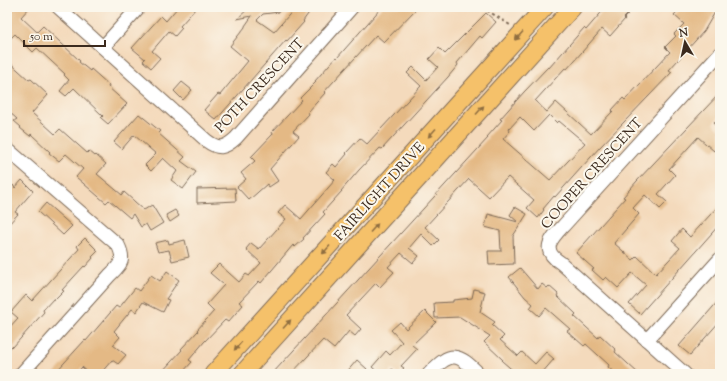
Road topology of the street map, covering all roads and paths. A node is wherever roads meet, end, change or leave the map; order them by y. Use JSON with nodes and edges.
{"nodes":[{"id":1,"x":58,"y":7,"type":"edge"},
{"id":2,"x":139,"y":7,"type":"edge"},
{"id":3,"x":352,"y":7,"type":"edge"},
{"id":4,"x":482,"y":7,"type":"edge"},
{"id":5,"x":545,"y":7,"type":"edge"},
{"id":6,"x":573,"y":7,"type":"edge"},
{"id":7,"x":511,"y":25,"type":"dead end"},
{"id":8,"x":103,"y":47,"type":"junction"},
{"id":9,"x":720,"y":53,"type":"edge"},
{"id":10,"x":8,"y":151,"type":"edge"},
{"id":11,"x":720,"y":259,"type":"edge"},
{"id":12,"x":647,"y":340,"type":"junction"},
{"id":13,"x":21,"y":374,"type":"edge"},
{"id":14,"x":213,"y":374,"type":"edge"},
{"id":15,"x":242,"y":374,"type":"edge"},
{"id":16,"x":429,"y":374,"type":"edge"},
{"id":17,"x":480,"y":374,"type":"edge"},
{"id":18,"x":684,"y":374,"type":"edge"}],
"edges":[{"from":1,"to":8,"type":"street","name":"POTH CRESCENT"},
{"from":2,"to":8,"type":"street"},
{"from":3,"to":8,"type":"street","name":"POTH CRESCENT"},
{"from":4,"to":7,"type":"path"},
{"from":5,"to":14,"type":"main road","name":"FAIRLIGHT DRIVE","one_way":true},
{"from":15,"to":6,"type":"main road","name":"FAIRLIGHT DRIVE","one_way":true},
{"from":9,"to":12,"type":"street","name":"COOPER CRESCENT"},
{"from":10,"to":13,"type":"street"},
{"from":11,"to":12,"type":"street"},
{"from":12,"to":18,"type":"street","name":"COOPER CRESCENT"},
{"from":16,"to":17,"type":"street"}]}
